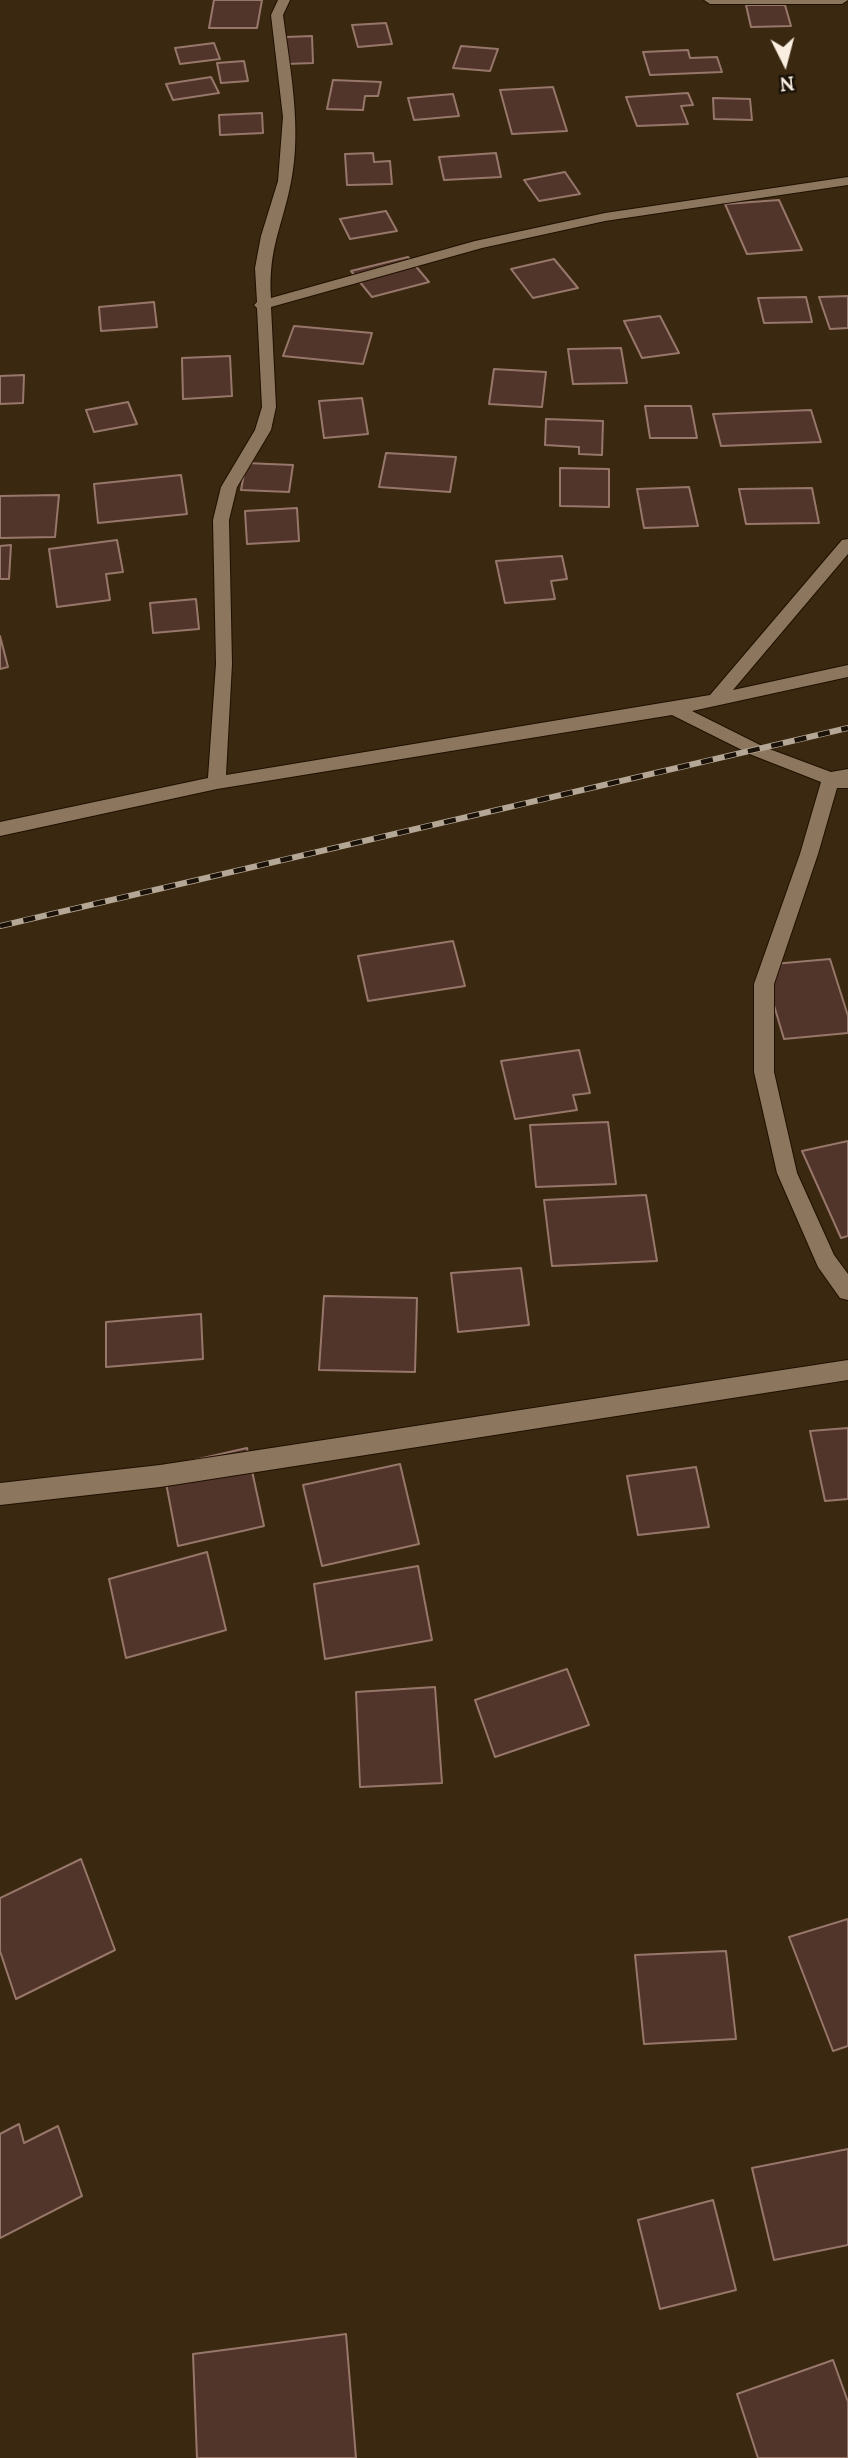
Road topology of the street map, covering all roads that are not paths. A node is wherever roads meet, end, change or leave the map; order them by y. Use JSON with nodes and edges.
{"nodes":[{"id":1,"x":284,"y":0,"type":"edge"},
{"id":2,"x":710,"y":0,"type":"edge"},
{"id":3,"x":842,"y":0,"type":"edge"},
{"id":4,"x":848,"y":181,"type":"edge"},
{"id":5,"x":261,"y":305,"type":"junction"},
{"id":6,"x":848,"y":544,"type":"edge"},
{"id":7,"x":848,"y":671,"type":"edge"},
{"id":8,"x":716,"y":699,"type":"junction"},
{"id":9,"x":674,"y":709,"type":"junction"},
{"id":10,"x":842,"y":779,"type":"edge"},
{"id":11,"x":217,"y":783,"type":"junction"},
{"id":12,"x":0,"y":829,"type":"edge"},
{"id":13,"x":848,"y":1291,"type":"edge"},
{"id":14,"x":848,"y":1370,"type":"edge"},
{"id":15,"x":0,"y":1494,"type":"edge"}],
"edges":[{"from":1,"to":5,"type":"street"},
{"from":2,"to":3,"type":"street"},
{"from":4,"to":5,"type":"street"},
{"from":5,"to":11,"type":"street"},
{"from":6,"to":8,"type":"street"},
{"from":7,"to":8,"type":"street"},
{"from":8,"to":9,"type":"street"},
{"from":9,"to":10,"type":"street"},
{"from":9,"to":11,"type":"street"},
{"from":10,"to":13,"type":"street"},
{"from":11,"to":12,"type":"street"},
{"from":14,"to":15,"type":"street"}]}
